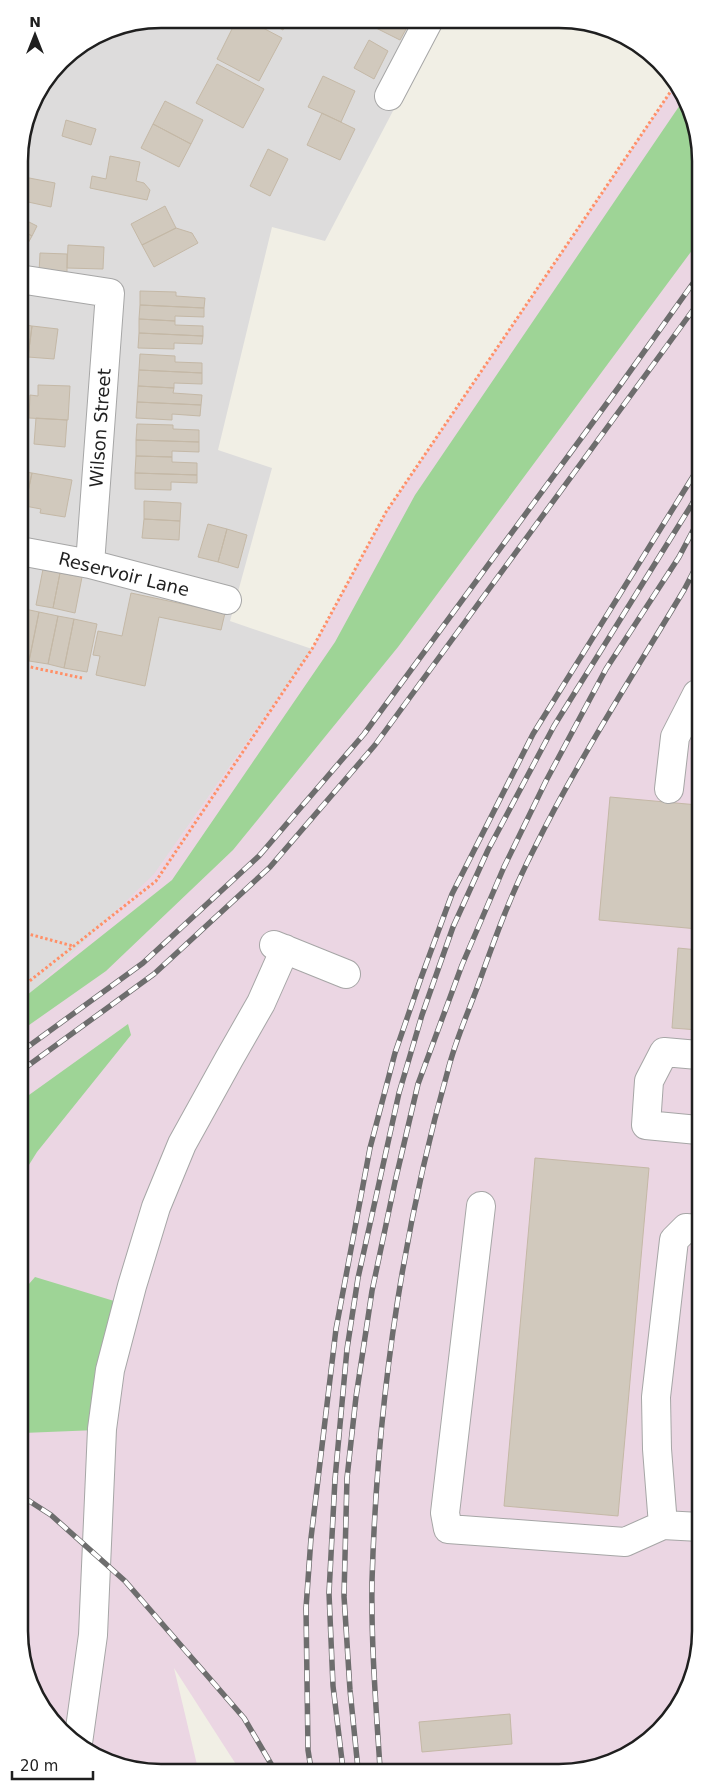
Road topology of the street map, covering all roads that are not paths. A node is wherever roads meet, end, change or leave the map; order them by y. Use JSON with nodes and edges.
{"nodes":[{"id":1,"x":425,"y":28,"type":"edge"},
{"id":2,"x":389,"y":96,"type":"dead end"},
{"id":3,"x":28,"y":280,"type":"edge"},
{"id":4,"x":28,"y":552,"type":"edge"},
{"id":5,"x":90,"y":564,"type":"junction"},
{"id":6,"x":227,"y":600,"type":"dead end"},
{"id":7,"x":692,"y":704,"type":"edge"},
{"id":8,"x":669,"y":789,"type":"dead end"},
{"id":9,"x":346,"y":974,"type":"dead end"},
{"id":10,"x":691,"y":1054,"type":"edge"},
{"id":11,"x":691,"y":1129,"type":"edge"},
{"id":12,"x":481,"y":1206,"type":"dead end"},
{"id":13,"x":691,"y":1228,"type":"edge"},
{"id":14,"x":663,"y":1525,"type":"junction"},
{"id":15,"x":691,"y":1526,"type":"edge"},
{"id":16,"x":79,"y":1735,"type":"edge"}],
"edges":[{"from":1,"to":2,"type":"street"},
{"from":3,"to":5,"type":"street","name":"Wilson Street"},
{"from":4,"to":5,"type":"street","name":"Reservoir Lane"},
{"from":5,"to":6,"type":"street","name":"Reservoir Lane"},
{"from":7,"to":8,"type":"street"},
{"from":9,"to":16,"type":"street"},
{"from":10,"to":11,"type":"street"},
{"from":12,"to":14,"type":"street"},
{"from":13,"to":14,"type":"street"},
{"from":14,"to":15,"type":"street"}]}
